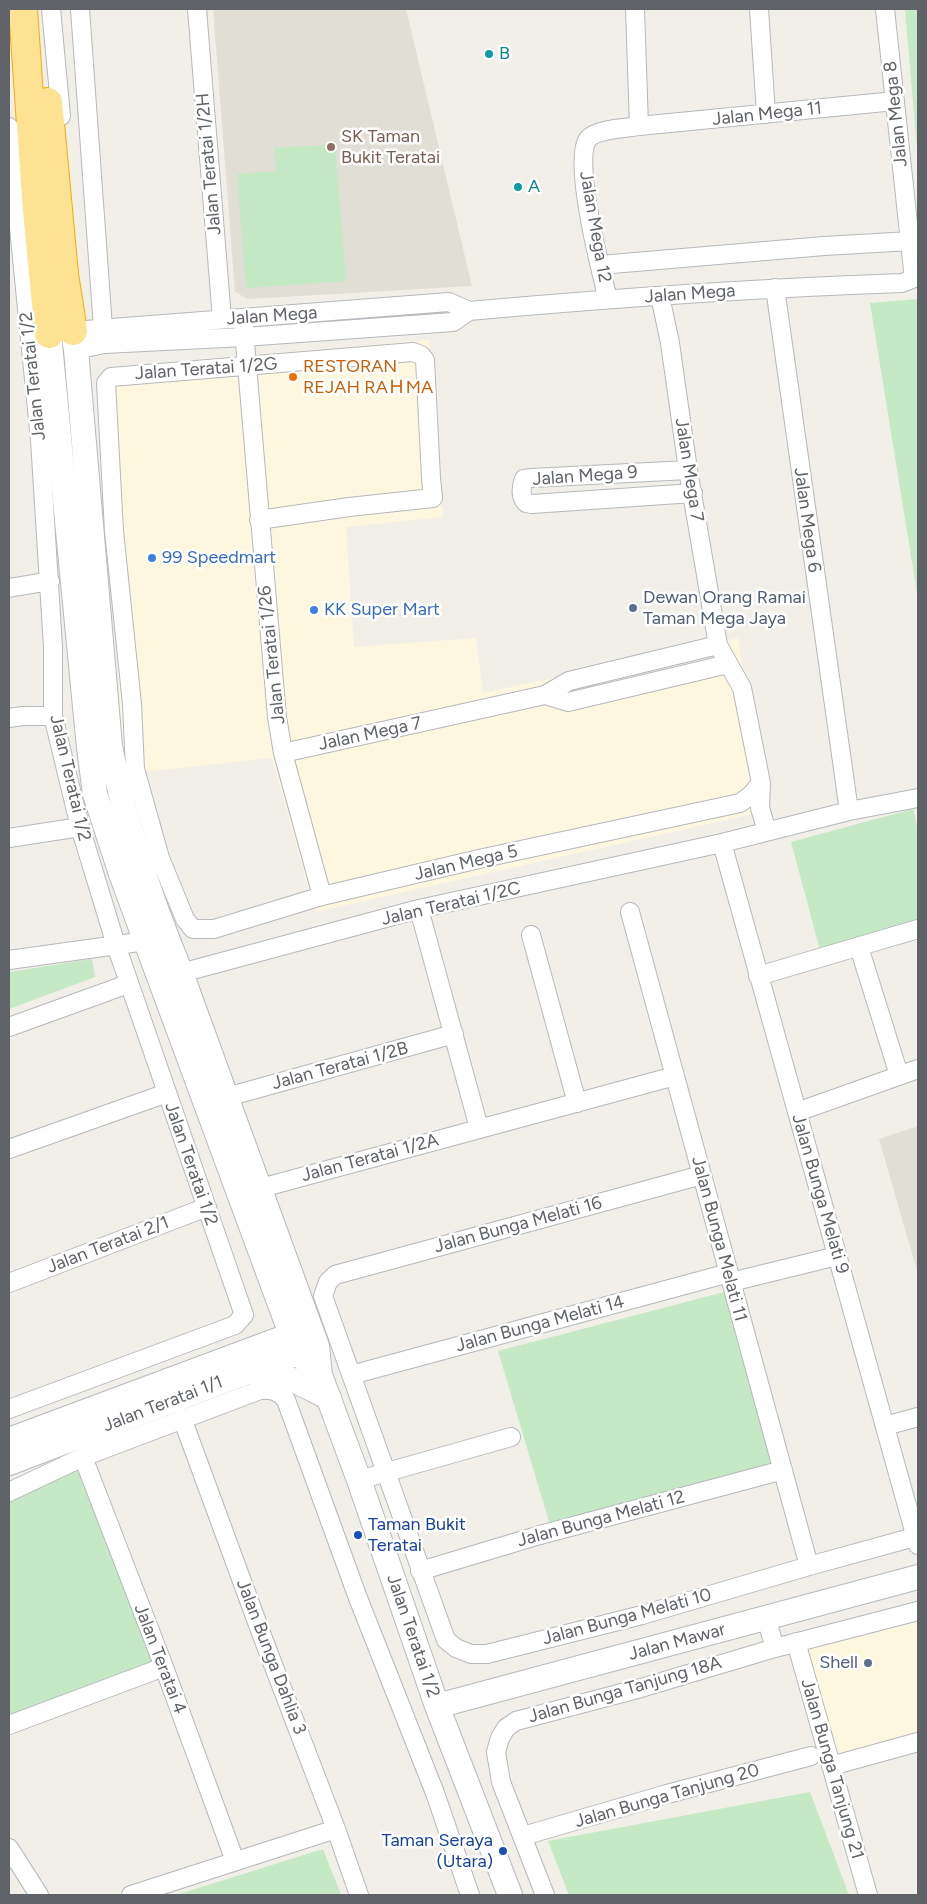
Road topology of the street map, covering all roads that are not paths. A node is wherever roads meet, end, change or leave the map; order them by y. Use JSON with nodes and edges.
{"nodes":[{"id":1,"x":23,"y":9,"type":"edge"},
{"id":2,"x":40,"y":9,"type":"edge"},
{"id":3,"x":51,"y":9,"type":"edge"},
{"id":4,"x":80,"y":9,"type":"edge"},
{"id":5,"x":197,"y":9,"type":"edge"},
{"id":6,"x":635,"y":9,"type":"edge"},
{"id":7,"x":759,"y":9,"type":"edge"},
{"id":8,"x":885,"y":9,"type":"edge"},
{"id":9,"x":895,"y":101,"type":"junction"},
{"id":10,"x":766,"y":114,"type":"junction"},
{"id":11,"x":639,"y":126,"type":"junction"},
{"id":12,"x":9,"y":127,"type":"edge"},
{"id":13,"x":598,"y":132,"type":"joint"},
{"id":14,"x":910,"y":241,"type":"junction"},
{"id":15,"x":600,"y":265,"type":"junction"},
{"id":16,"x":912,"y":280,"type":"joint"},
{"id":17,"x":775,"y":288,"type":"junction"},
{"id":18,"x":660,"y":296,"type":"junction"},
{"id":19,"x":608,"y":299,"type":"junction"},
{"id":20,"x":469,"y":311,"type":"junction"},
{"id":21,"x":243,"y":319,"type":"junction"},
{"id":22,"x":222,"y":320,"type":"junction"},
{"id":23,"x":102,"y":328,"type":"junction"},
{"id":24,"x":244,"y":337,"type":"junction"},
{"id":25,"x":66,"y":338,"type":"junction"},
{"id":26,"x":247,"y":367,"type":"junction"},
{"id":27,"x":110,"y":377,"type":"joint"},
{"id":28,"x":688,"y":470,"type":"junction"},
{"id":29,"x":692,"y":493,"type":"junction"},
{"id":30,"x":259,"y":520,"type":"junction"},
{"id":31,"x":50,"y":581,"type":"junction"},
{"id":32,"x":9,"y":588,"type":"edge"},
{"id":33,"x":718,"y":645,"type":"junction"},
{"id":34,"x":728,"y":664,"type":"junction"},
{"id":35,"x":546,"y":695,"type":"junction"},
{"id":36,"x":53,"y":716,"type":"junction"},
{"id":37,"x":9,"y":718,"type":"edge"},
{"id":38,"x":283,"y":753,"type":"junction"},
{"id":39,"x":761,"y":783,"type":"junction"},
{"id":40,"x":918,"y":798,"type":"edge"},
{"id":41,"x":740,"y":803,"type":"junction"},
{"id":42,"x":760,"y":808,"type":"junction"},
{"id":43,"x":850,"y":811,"type":"junction"},
{"id":44,"x":80,"y":827,"type":"junction"},
{"id":45,"x":767,"y":831,"type":"junction"},
{"id":46,"x":9,"y":838,"type":"edge"},
{"id":47,"x":722,"y":843,"type":"junction"},
{"id":48,"x":141,"y":866,"type":"junction"},
{"id":49,"x":322,"y":896,"type":"junction"},
{"id":50,"x":419,"y":909,"type":"junction"},
{"id":51,"x":630,"y":912,"type":"dead end"},
{"id":52,"x":193,"y":929,"type":"joint"},
{"id":53,"x":918,"y":929,"type":"edge"},
{"id":54,"x":531,"y":935,"type":"dead end"},
{"id":55,"x":146,"y":941,"type":"junction"},
{"id":56,"x":116,"y":945,"type":"junction"},
{"id":57,"x":858,"y":947,"type":"junction"},
{"id":58,"x":9,"y":960,"type":"edge"},
{"id":59,"x":182,"y":973,"type":"junction"},
{"id":60,"x":758,"y":976,"type":"junction"},
{"id":61,"x":128,"y":984,"type":"junction"},
{"id":62,"x":9,"y":1027,"type":"edge"},
{"id":63,"x":454,"y":1034,"type":"junction"},
{"id":64,"x":918,"y":1068,"type":"edge"},
{"id":65,"x":899,"y":1075,"type":"junction"},
{"id":66,"x":674,"y":1076,"type":"junction"},
{"id":67,"x":167,"y":1093,"type":"junction"},
{"id":68,"x":227,"y":1097,"type":"junction"},
{"id":69,"x":577,"y":1103,"type":"junction"},
{"id":70,"x":797,"y":1112,"type":"junction"},
{"id":71,"x":479,"y":1128,"type":"junction"},
{"id":72,"x":9,"y":1149,"type":"edge"},
{"id":73,"x":702,"y":1175,"type":"junction"},
{"id":74,"x":261,"y":1188,"type":"junction"},
{"id":75,"x":207,"y":1207,"type":"junction"},
{"id":76,"x":837,"y":1256,"type":"junction"},
{"id":77,"x":335,"y":1275,"type":"joint"},
{"id":78,"x":730,"y":1278,"type":"junction"},
{"id":79,"x":9,"y":1283,"type":"edge"},
{"id":80,"x":304,"y":1340,"type":"junction"},
{"id":81,"x":248,"y":1372,"type":"junction"},
{"id":82,"x":350,"y":1375,"type":"junction"},
{"id":83,"x":329,"y":1398,"type":"junction"},
{"id":84,"x":9,"y":1409,"type":"edge"},
{"id":85,"x":918,"y":1417,"type":"edge"},
{"id":86,"x":182,"y":1418,"type":"junction"},
{"id":87,"x":885,"y":1426,"type":"junction"},
{"id":88,"x":511,"y":1437,"type":"dead end"},
{"id":89,"x":9,"y":1440,"type":"edge"},
{"id":90,"x":83,"y":1457,"type":"junction"},
{"id":91,"x":9,"y":1463,"type":"edge"},
{"id":92,"x":783,"y":1470,"type":"junction"},
{"id":93,"x":387,"y":1472,"type":"junction"},
{"id":94,"x":359,"y":1480,"type":"junction"},
{"id":95,"x":9,"y":1492,"type":"edge"},
{"id":96,"x":917,"y":1539,"type":"edge"},
{"id":97,"x":809,"y":1566,"type":"junction"},
{"id":98,"x":420,"y":1571,"type":"junction"},
{"id":99,"x":918,"y":1577,"type":"edge"},
{"id":100,"x":918,"y":1611,"type":"edge"},
{"id":101,"x":766,"y":1618,"type":"junction"},
{"id":102,"x":446,"y":1640,"type":"joint"},
{"id":103,"x":796,"y":1642,"type":"junction"},
{"id":104,"x":774,"y":1648,"type":"junction"},
{"id":105,"x":164,"y":1668,"type":"junction"},
{"id":106,"x":437,"y":1706,"type":"junction"},
{"id":107,"x":9,"y":1726,"type":"edge"},
{"id":108,"x":918,"y":1742,"type":"edge"},
{"id":109,"x":812,"y":1756,"type":"dead end"},
{"id":110,"x":831,"y":1766,"type":"junction"},
{"id":111,"x":336,"y":1829,"type":"junction"},
{"id":112,"x":523,"y":1836,"type":"junction"},
{"id":113,"x":9,"y":1848,"type":"edge"},
{"id":114,"x":235,"y":1861,"type":"junction"},
{"id":115,"x":39,"y":1895,"type":"edge"},
{"id":116,"x":131,"y":1895,"type":"edge"},
{"id":117,"x":359,"y":1895,"type":"edge"},
{"id":118,"x":470,"y":1895,"type":"edge"},
{"id":119,"x":510,"y":1895,"type":"edge"},
{"id":120,"x":545,"y":1895,"type":"edge"},
{"id":121,"x":868,"y":1895,"type":"edge"}],
"edges":[{"from":1,"to":25,"type":"highway"},
{"from":2,"to":25,"type":"highway"},
{"from":3,"to":25,"type":"street"},
{"from":4,"to":23,"type":"street"},
{"from":5,"to":22,"type":"street","name":"Jalan Teratai 1/2H"},
{"from":6,"to":11,"type":"street"},
{"from":7,"to":10,"type":"street"},
{"from":8,"to":9,"type":"street","name":"Jalan Mega 8"},
{"from":9,"to":10,"type":"street","name":"Jalan Mega 11"},
{"from":9,"to":14,"type":"street","name":"Jalan Mega 8"},
{"from":10,"to":11,"type":"street","name":"Jalan Mega 11"},
{"from":11,"to":13,"type":"street","name":"Jalan Mega 11"},
{"from":12,"to":31,"type":"street","name":"Jalan Teratai 1/2"},
{"from":13,"to":15,"type":"street","name":"Jalan Mega 12"},
{"from":14,"to":15,"type":"street"},
{"from":14,"to":16,"type":"street","name":"Jalan Mega 8"},
{"from":15,"to":19,"type":"street","name":"Jalan Mega 12"},
{"from":16,"to":17,"type":"street","name":"Jalan Mega"},
{"from":17,"to":18,"type":"street","name":"Jalan Mega"},
{"from":17,"to":43,"type":"street","name":"Jalan Mega 6"},
{"from":18,"to":19,"type":"street","name":"Jalan Mega"},
{"from":18,"to":28,"type":"street","name":"Jalan Mega 7"},
{"from":19,"to":20,"type":"street","name":"Jalan Mega"},
{"from":20,"to":21,"type":"street","name":"Jalan Mega"},
{"from":20,"to":24,"type":"street","name":"Jalan Mega"},
{"from":21,"to":22,"type":"street","name":"Jalan Mega"},
{"from":21,"to":24,"type":"street","name":"Jalan Teratai 1/26"},
{"from":22,"to":23,"type":"street","name":"Jalan Mega"},
{"from":23,"to":25,"type":"street","name":"Jalan Mega"},
{"from":24,"to":25,"type":"street","name":"Jalan Mega"},
{"from":24,"to":26,"type":"street","name":"Jalan Teratai 1/26"},
{"from":25,"to":48,"type":"main road","name":"Jalan Teratai 1/2"},
{"from":25,"to":48,"type":"main road","name":"Jalan Teratai 1/2"},
{"from":26,"to":27,"type":"street","name":"Jalan Teratai 1/2G"},
{"from":26,"to":30,"type":"street","name":"Jalan Teratai 1/26"},
{"from":26,"to":30,"type":"street","name":"Jalan Teratai 1/2G"},
{"from":27,"to":48,"type":"street","name":"Jalan Teratai 1/2"},
{"from":28,"to":29,"type":"street","name":"Jalan Mega 7"},
{"from":28,"to":29,"type":"street","name":"Jalan Mega 9"},
{"from":29,"to":33,"type":"street","name":"Jalan Mega 7"},
{"from":30,"to":38,"type":"street","name":"Jalan Teratai 1/26"},
{"from":31,"to":32,"type":"street"},
{"from":31,"to":36,"type":"street","name":"Jalan Teratai 1/2"},
{"from":33,"to":34,"type":"street","name":"Jalan Mega 7"},
{"from":33,"to":35,"type":"street","name":"Jalan Mega 7"},
{"from":34,"to":35,"type":"street","name":"Jalan Mega 7"},
{"from":34,"to":39,"type":"street","name":"Jalan Mega 7"},
{"from":35,"to":38,"type":"street","name":"Jalan Mega 7"},
{"from":36,"to":37,"type":"street"},
{"from":36,"to":44,"type":"street","name":"Jalan Teratai 1/2"},
{"from":38,"to":49,"type":"street","name":"Jalan Teratai 1/26"},
{"from":39,"to":41,"type":"street"},
{"from":39,"to":42,"type":"street","name":"Jalan Mega 7"},
{"from":40,"to":43,"type":"street"},
{"from":41,"to":42,"type":"street","name":"Jalan Mega 5"},
{"from":41,"to":49,"type":"street","name":"Jalan Mega 5"},
{"from":42,"to":45,"type":"street","name":"Jalan Mega 7"},
{"from":43,"to":45,"type":"street"},
{"from":44,"to":46,"type":"street"},
{"from":44,"to":56,"type":"street","name":"Jalan Teratai 1/2"},
{"from":45,"to":47,"type":"street"},
{"from":47,"to":50,"type":"street","name":"Jalan Teratai 1/2C"},
{"from":47,"to":60,"type":"street","name":"Jalan Bunga Melati 9"},
{"from":48,"to":52,"type":"street","name":"Jalan Teratai 1/2"},
{"from":48,"to":55,"type":"main road","name":"Jalan Teratai 1/2"},
{"from":48,"to":59,"type":"main road","name":"Jalan Teratai 1/2"},
{"from":49,"to":52,"type":"street","name":"Jalan Mega 5"},
{"from":50,"to":59,"type":"street","name":"Jalan Teratai 1/2C"},
{"from":50,"to":63,"type":"street"},
{"from":51,"to":66,"type":"street","name":"Jalan Bunga Melati 11"},
{"from":53,"to":57,"type":"street"},
{"from":54,"to":69,"type":"street"},
{"from":55,"to":56,"type":"street"},
{"from":55,"to":80,"type":"main road","name":"Jalan Teratai 1/2"},
{"from":56,"to":58,"type":"street"},
{"from":56,"to":61,"type":"street","name":"Jalan Teratai 1/2"},
{"from":57,"to":60,"type":"street"},
{"from":57,"to":65,"type":"street"},
{"from":59,"to":68,"type":"main road","name":"Jalan Teratai 1/2"},
{"from":60,"to":70,"type":"street","name":"Jalan Bunga Melati 9"},
{"from":61,"to":62,"type":"street"},
{"from":61,"to":67,"type":"street","name":"Jalan Teratai 1/2"},
{"from":63,"to":68,"type":"street","name":"Jalan Teratai 1/2B"},
{"from":63,"to":71,"type":"street"},
{"from":64,"to":65,"type":"street"},
{"from":65,"to":70,"type":"street"},
{"from":66,"to":69,"type":"street","name":"Jalan Teratai 1/2A"},
{"from":66,"to":73,"type":"street","name":"Jalan Bunga Melati 11"},
{"from":67,"to":72,"type":"street"},
{"from":67,"to":75,"type":"street","name":"Jalan Teratai 1/2"},
{"from":68,"to":74,"type":"main road","name":"Jalan Teratai 1/2"},
{"from":69,"to":71,"type":"street","name":"Jalan Teratai 1/2A"},
{"from":70,"to":76,"type":"street","name":"Jalan Bunga Melati 9"},
{"from":71,"to":74,"type":"street","name":"Jalan Teratai 1/2A"},
{"from":73,"to":77,"type":"street","name":"Jalan Bunga Melati 16"},
{"from":73,"to":78,"type":"street","name":"Jalan Bunga Melati 11"},
{"from":74,"to":80,"type":"main road","name":"Jalan Teratai 1/2"},
{"from":75,"to":79,"type":"street","name":"Jalan Teratai 2/1"},
{"from":75,"to":84,"type":"street","name":"Jalan Teratai 1/2"},
{"from":76,"to":78,"type":"street","name":"Jalan Bunga Melati 14"},
{"from":76,"to":87,"type":"street","name":"Jalan Bunga Melati 9"},
{"from":77,"to":82,"type":"street","name":"Jalan Teratai 1/2"},
{"from":78,"to":82,"type":"street","name":"Jalan Bunga Melati 14"},
{"from":78,"to":92,"type":"street","name":"Jalan Bunga Melati 11"},
{"from":80,"to":81,"type":"main road","name":"Jalan Teratai 1/1"},
{"from":80,"to":83,"type":"main road","name":"Jalan Teratai 1/2"},
{"from":80,"to":89,"type":"main road","name":"Jalan Teratai 1/1"},
{"from":81,"to":83,"type":"main road"},
{"from":81,"to":91,"type":"main road","name":"Jalan Teratai 1/1"},
{"from":82,"to":93,"type":"street","name":"Jalan Teratai 1/2"},
{"from":83,"to":94,"type":"main road","name":"Jalan Teratai 1/2"},
{"from":85,"to":87,"type":"street"},
{"from":86,"to":90,"type":"street"},
{"from":86,"to":111,"type":"street","name":"Jalan Bunga Dahlia 3"},
{"from":86,"to":118,"type":"street","name":"Jalan Teratai 1/2"},
{"from":87,"to":96,"type":"street","name":"Jalan Bunga Melati 9"},
{"from":88,"to":93,"type":"street"},
{"from":90,"to":95,"type":"street"},
{"from":90,"to":105,"type":"street","name":"Jalan Teratai 4"},
{"from":92,"to":97,"type":"street","name":"Jalan Bunga Melati 11"},
{"from":92,"to":98,"type":"street","name":"Jalan Bunga Melati 12"},
{"from":93,"to":94,"type":"street"},
{"from":93,"to":98,"type":"street","name":"Jalan Teratai 1/2"},
{"from":94,"to":106,"type":"main road","name":"Jalan Teratai 1/2"},
{"from":96,"to":97,"type":"street","name":"Jalan Bunga Melati 10"},
{"from":97,"to":102,"type":"street","name":"Jalan Bunga Melati 10"},
{"from":98,"to":102,"type":"street","name":"Jalan Teratai 1/2"},
{"from":99,"to":101,"type":"main road","name":"Jalan Mawar"},
{"from":100,"to":103,"type":"street","name":"Jalan Bunga Tanjung 18A"},
{"from":101,"to":104,"type":"street"},
{"from":101,"to":106,"type":"main road","name":"Jalan Mawar"},
{"from":103,"to":104,"type":"street","name":"Jalan Bunga Tanjung 18A"},
{"from":103,"to":110,"type":"street","name":"Jalan Bunga Tanjung 21"},
{"from":104,"to":112,"type":"street","name":"Jalan Bunga Tanjung 18A"},
{"from":105,"to":107,"type":"street"},
{"from":105,"to":114,"type":"street","name":"Jalan Teratai 4"},
{"from":106,"to":119,"type":"main road","name":"Jalan Teratai 1/2"},
{"from":108,"to":110,"type":"street"},
{"from":109,"to":112,"type":"street","name":"Jalan Bunga Tanjung 20"},
{"from":110,"to":121,"type":"street","name":"Jalan Bunga Tanjung 21"},
{"from":111,"to":114,"type":"street"},
{"from":111,"to":117,"type":"street","name":"Jalan Bunga Dahlia 3"},
{"from":112,"to":120,"type":"street","name":"Jalan Bunga Tanjung 18A"},
{"from":113,"to":115,"type":"street"},
{"from":114,"to":116,"type":"street"}]}
